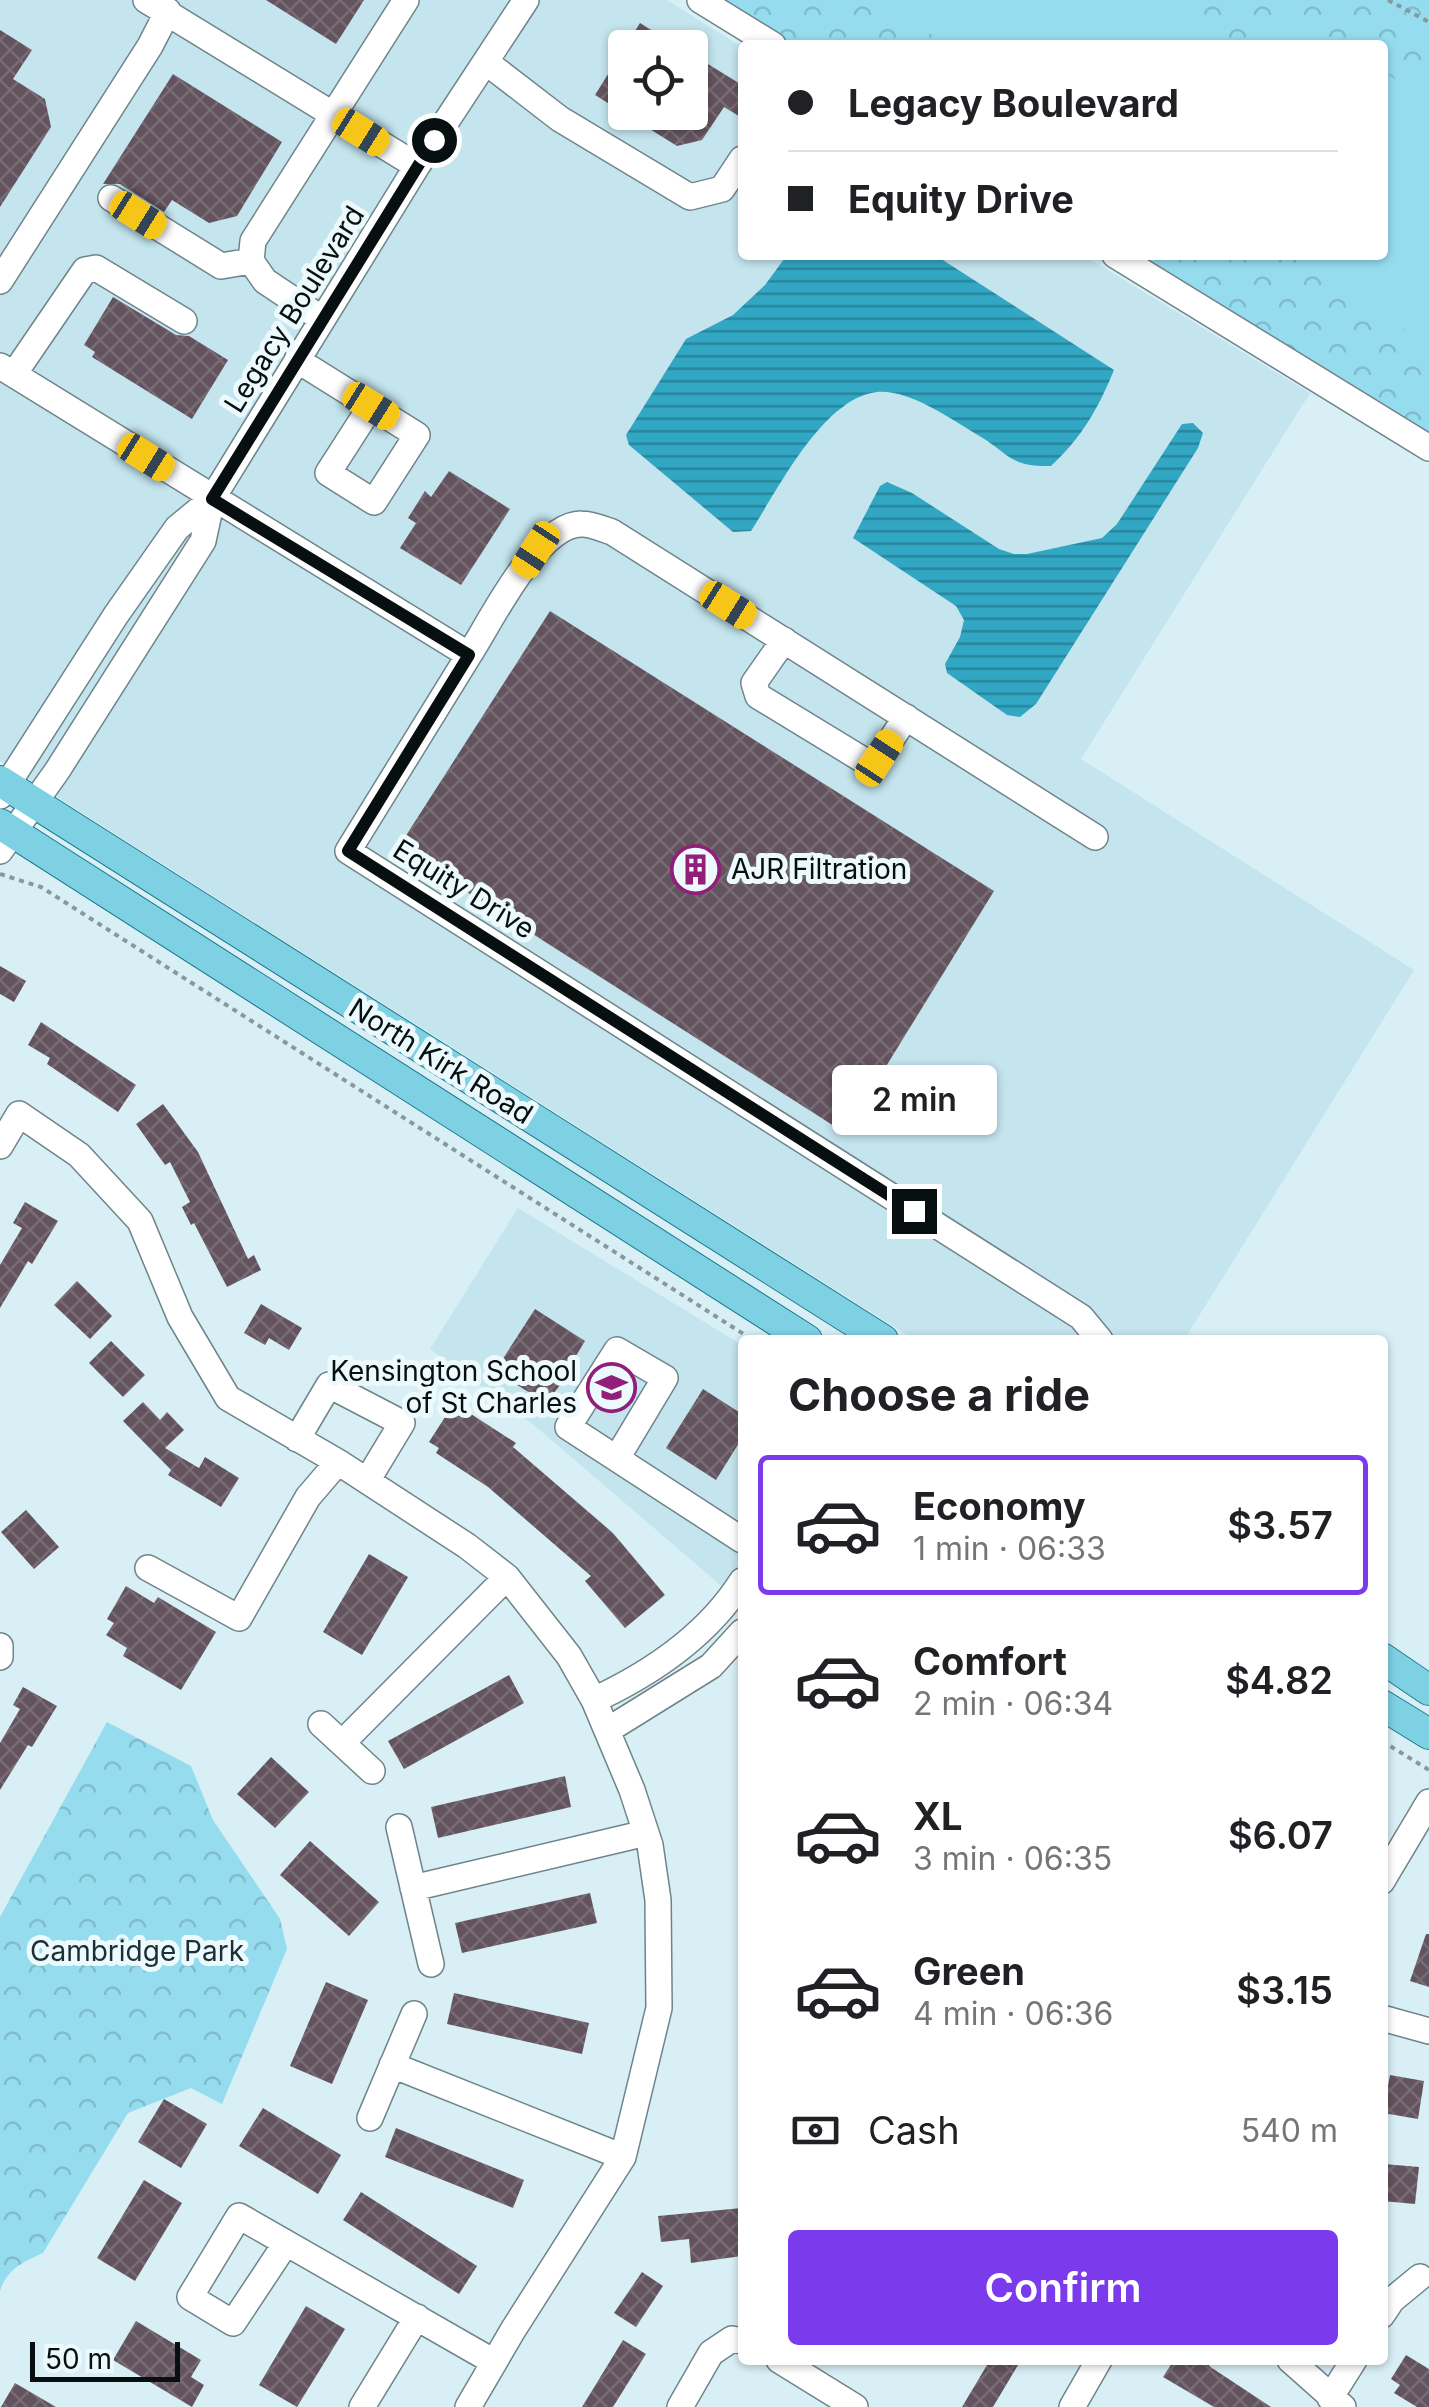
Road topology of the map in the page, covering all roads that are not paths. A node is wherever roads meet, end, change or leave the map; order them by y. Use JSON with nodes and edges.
{"nodes":[{"id":1,"x":406,"y":0,"type":"edge"},
{"id":2,"x":526,"y":0,"type":"edge"},
{"id":3,"x":711,"y":3,"type":"edge"},
{"id":4,"x":157,"y":5,"type":"edge"},
{"id":5,"x":766,"y":40,"type":"edge"},
{"id":6,"x":486,"y":62,"type":"junction"},
{"id":7,"x":333,"y":114,"type":"junction"},
{"id":8,"x":738,"y":165,"type":"edge"},
{"id":9,"x":416,"y":166,"type":"junction"},
{"id":10,"x":111,"y":198,"type":"dead end"},
{"id":11,"x":1123,"y":260,"type":"edge"},
{"id":12,"x":251,"y":261,"type":"junction"},
{"id":13,"x":0,"y":281,"type":"edge"},
{"id":14,"x":322,"y":320,"type":"junction"},
{"id":15,"x":184,"y":322,"type":"dead end"},
{"id":16,"x":297,"y":360,"type":"junction"},
{"id":17,"x":7,"y":370,"type":"edge"},
{"id":18,"x":371,"y":406,"type":"junction"},
{"id":19,"x":1429,"y":448,"type":"edge"},
{"id":20,"x":212,"y":499,"type":"junction"},
{"id":21,"x":784,"y":640,"type":"junction"},
{"id":22,"x":469,"y":655,"type":"junction"},
{"id":23,"x":906,"y":717,"type":"junction"},
{"id":24,"x":2,"y":788,"type":"edge"},
{"id":25,"x":34,"y":803,"type":"junction"},
{"id":26,"x":4,"y":836,"type":"edge"},
{"id":27,"x":1095,"y":836,"type":"dead end"},
{"id":28,"x":0,"y":1146,"type":"edge"},
{"id":29,"x":798,"y":1335,"type":"edge"},
{"id":30,"x":874,"y":1335,"type":"edge"},
{"id":31,"x":1096,"y":1335,"type":"edge"},
{"id":32,"x":297,"y":1438,"type":"junction"},
{"id":33,"x":618,"y":1458,"type":"junction"},
{"id":34,"x":338,"y":1462,"type":"junction"},
{"id":35,"x":367,"y":1481,"type":"junction"},
{"id":36,"x":738,"y":1537,"type":"edge"},
{"id":37,"x":148,"y":1568,"type":"dead end"},
{"id":38,"x":507,"y":1578,"type":"junction"},
{"id":39,"x":738,"y":1588,"type":"edge"},
{"id":40,"x":738,"y":1636,"type":"edge"},
{"id":41,"x":0,"y":1646,"type":"edge"},
{"id":42,"x":0,"y":1657,"type":"edge"},
{"id":43,"x":1388,"y":1662,"type":"edge"},
{"id":44,"x":1429,"y":1690,"type":"edge"},
{"id":45,"x":594,"y":1700,"type":"junction"},
{"id":46,"x":1388,"y":1713,"type":"edge"},
{"id":47,"x":321,"y":1724,"type":"dead end"},
{"id":48,"x":608,"y":1730,"type":"junction"},
{"id":49,"x":342,"y":1743,"type":"junction"},
{"id":50,"x":1414,"y":1746,"type":"edge"},
{"id":51,"x":372,"y":1772,"type":"dead end"},
{"id":52,"x":1429,"y":1802,"type":"edge"},
{"id":53,"x":400,"y":1827,"type":"dead end"},
{"id":54,"x":646,"y":1833,"type":"junction"},
{"id":55,"x":1388,"y":1871,"type":"edge"},
{"id":56,"x":413,"y":1888,"type":"junction"},
{"id":57,"x":431,"y":1964,"type":"dead end"},
{"id":58,"x":414,"y":2014,"type":"dead end"},
{"id":59,"x":1388,"y":2020,"type":"edge"},
{"id":60,"x":1429,"y":2031,"type":"edge"},
{"id":61,"x":392,"y":2064,"type":"junction"},
{"id":62,"x":370,"y":2118,"type":"dead end"},
{"id":63,"x":623,"y":2157,"type":"junction"},
{"id":64,"x":286,"y":2243,"type":"dead end"},
{"id":65,"x":1420,"y":2277,"type":"dead end"},
{"id":66,"x":1388,"y":2306,"type":"edge"},
{"id":67,"x":416,"y":2318,"type":"junction"},
{"id":68,"x":738,"y":2340,"type":"edge"},
{"id":69,"x":494,"y":2362,"type":"junction"},
{"id":70,"x":787,"y":2365,"type":"edge"},
{"id":71,"x":1096,"y":2365,"type":"edge"},
{"id":72,"x":1295,"y":2365,"type":"edge"},
{"id":73,"x":1352,"y":2365,"type":"edge"},
{"id":74,"x":1337,"y":2403,"type":"edge"},
{"id":75,"x":362,"y":2407,"type":"edge"},
{"id":76,"x":468,"y":2407,"type":"edge"},
{"id":77,"x":680,"y":2407,"type":"edge"},
{"id":78,"x":855,"y":2407,"type":"edge"},
{"id":79,"x":1072,"y":2407,"type":"edge"}],
"edges":[{"from":1,"to":7,"type":"street"},
{"from":2,"to":6,"type":"street","name":"Legacy Boulevard"},
{"from":3,"to":5,"type":"street"},
{"from":4,"to":7,"type":"street"},
{"from":4,"to":13,"type":"street"},
{"from":6,"to":8,"type":"street"},
{"from":6,"to":9,"type":"street","name":"Legacy Boulevard"},
{"from":7,"to":9,"type":"street"},
{"from":7,"to":12,"type":"street"},
{"from":9,"to":14,"type":"street","name":"Legacy Boulevard"},
{"from":10,"to":12,"type":"street"},
{"from":11,"to":19,"type":"street"},
{"from":12,"to":14,"type":"street"},
{"from":14,"to":16,"type":"street","name":"Legacy Boulevard"},
{"from":15,"to":17,"type":"street"},
{"from":16,"to":18,"type":"street"},
{"from":16,"to":20,"type":"street","name":"Legacy Boulevard"},
{"from":17,"to":20,"type":"street"},
{"from":18,"to":18,"type":"street"},
{"from":20,"to":22,"type":"street"},
{"from":20,"to":24,"type":"street","name":"Legacy Boulevard"},
{"from":20,"to":25,"type":"street","name":"Legacy Boulevard"},
{"from":21,"to":22,"type":"street"},
{"from":21,"to":23,"type":"street"},
{"from":21,"to":23,"type":"street"},
{"from":22,"to":31,"type":"street","name":"Equity Drive"},
{"from":23,"to":27,"type":"street"},
{"from":24,"to":25,"type":"main road","name":"North Kirk Road"},
{"from":25,"to":26,"type":"street","name":"Legacy Boulevard"},
{"from":25,"to":30,"type":"main road","name":"North Kirk Road"},
{"from":26,"to":29,"type":"main road","name":"North Kirk Road"},
{"from":28,"to":32,"type":"street"},
{"from":32,"to":34,"type":"street"},
{"from":32,"to":35,"type":"street"},
{"from":33,"to":33,"type":"street"},
{"from":33,"to":36,"type":"street"},
{"from":34,"to":35,"type":"street"},
{"from":34,"to":37,"type":"street"},
{"from":35,"to":38,"type":"street"},
{"from":38,"to":45,"type":"street"},
{"from":38,"to":49,"type":"street"},
{"from":39,"to":45,"type":"street"},
{"from":40,"to":48,"type":"street"},
{"from":41,"to":42,"type":"street"},
{"from":43,"to":44,"type":"main road"},
{"from":45,"to":48,"type":"street"},
{"from":46,"to":50,"type":"main road"},
{"from":47,"to":49,"type":"street"},
{"from":48,"to":54,"type":"street"},
{"from":49,"to":51,"type":"street"},
{"from":52,"to":55,"type":"street"},
{"from":53,"to":56,"type":"street"},
{"from":54,"to":56,"type":"street"},
{"from":54,"to":63,"type":"street"},
{"from":56,"to":57,"type":"street"},
{"from":58,"to":61,"type":"street"},
{"from":59,"to":60,"type":"street"},
{"from":61,"to":62,"type":"street"},
{"from":61,"to":63,"type":"street"},
{"from":63,"to":69,"type":"street"},
{"from":64,"to":67,"type":"street"},
{"from":65,"to":66,"type":"street"},
{"from":67,"to":69,"type":"street"},
{"from":67,"to":75,"type":"street"},
{"from":68,"to":77,"type":"street"},
{"from":69,"to":76,"type":"street"},
{"from":70,"to":78,"type":"street"},
{"from":71,"to":79,"type":"street"},
{"from":72,"to":74,"type":"street"},
{"from":73,"to":74,"type":"street"}]}
